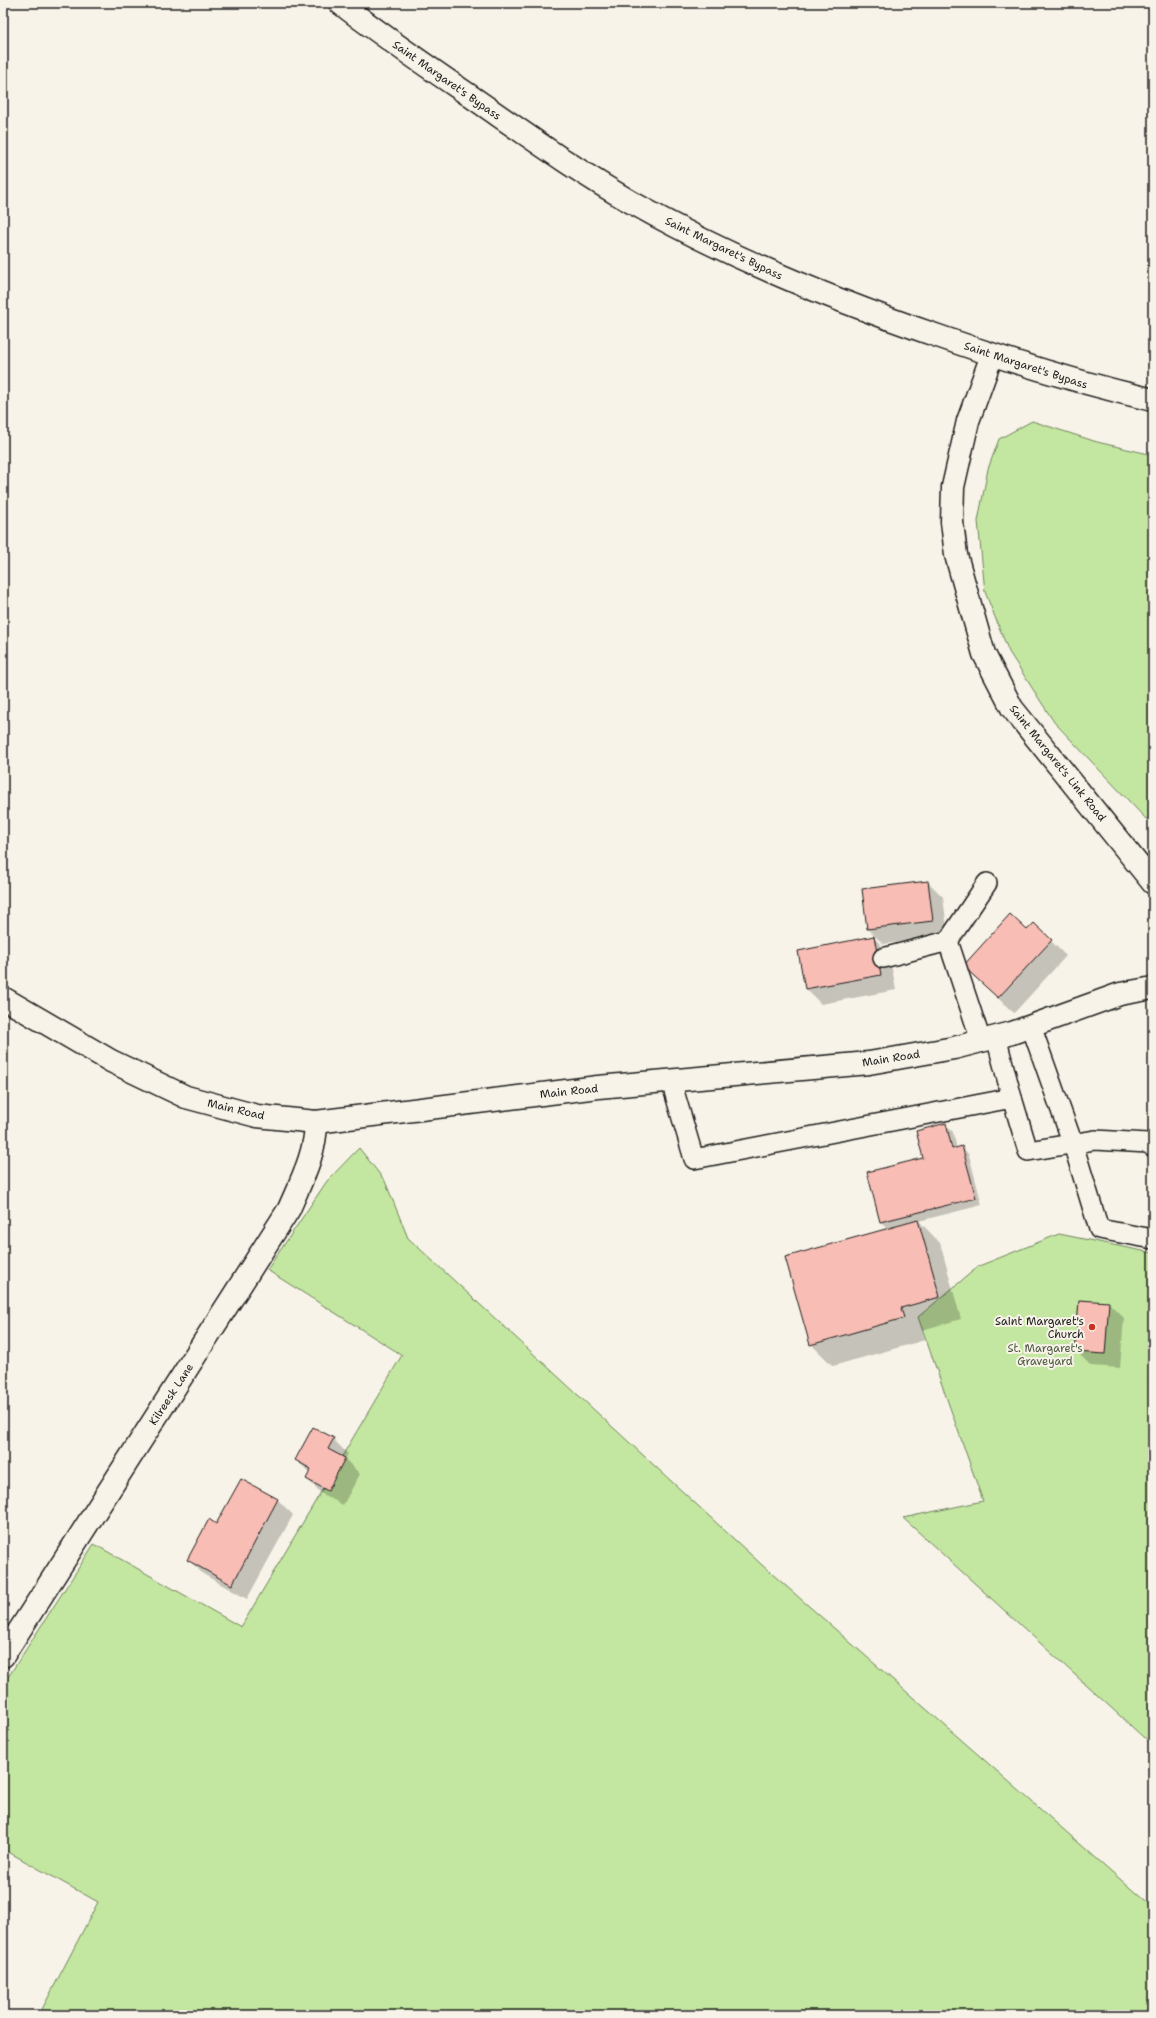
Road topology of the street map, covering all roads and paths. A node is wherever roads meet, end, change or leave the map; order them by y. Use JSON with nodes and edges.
{"nodes":[{"id":1,"x":340,"y":3,"type":"edge"},
{"id":2,"x":992,"y":355,"type":"junction"},
{"id":3,"x":1153,"y":400,"type":"edge"},
{"id":4,"x":987,"y":883,"type":"dead end"},
{"id":5,"x":1153,"y":883,"type":"edge"},
{"id":6,"x":948,"y":941,"type":"junction"},
{"id":7,"x":883,"y":958,"type":"dead end"},
{"id":8,"x":1153,"y":988,"type":"edge"},
{"id":9,"x":3,"y":998,"type":"edge"},
{"id":10,"x":1031,"y":1026,"type":"junction"},
{"id":11,"x":989,"y":1039,"type":"junction"},
{"id":12,"x":671,"y":1081,"type":"junction"},
{"id":13,"x":1012,"y":1098,"type":"junction"},
{"id":14,"x":316,"y":1122,"type":"junction"},
{"id":15,"x":1074,"y":1144,"type":"junction"},
{"id":16,"x":1153,"y":1147,"type":"edge"},
{"id":17,"x":1153,"y":1239,"type":"edge"},
{"id":18,"x":3,"y":1656,"type":"edge"}],
"edges":[{"from":1,"to":2,"type":"main road","name":"Saint Margaret's Bypass"},
{"from":2,"to":3,"type":"main road","name":"Saint Margaret's Bypass"},
{"from":2,"to":5,"type":"main road","name":"Saint Margaret's Link Road"},
{"from":4,"to":6,"type":"lane"},
{"from":6,"to":7,"type":"lane"},
{"from":6,"to":11,"type":"lane"},
{"from":8,"to":10,"type":"main road","name":"Main Road"},
{"from":9,"to":14,"type":"main road","name":"Main Road"},
{"from":10,"to":11,"type":"main road","name":"Main Road"},
{"from":10,"to":15,"type":"lane"},
{"from":11,"to":12,"type":"main road","name":"Main Road"},
{"from":11,"to":13,"type":"lane"},
{"from":12,"to":13,"type":"lane"},
{"from":12,"to":14,"type":"main road","name":"Main Road"},
{"from":13,"to":15,"type":"lane"},
{"from":14,"to":18,"type":"main road","name":"Kilreesk Lane"},
{"from":15,"to":16,"type":"lane"},
{"from":15,"to":17,"type":"lane"}]}
